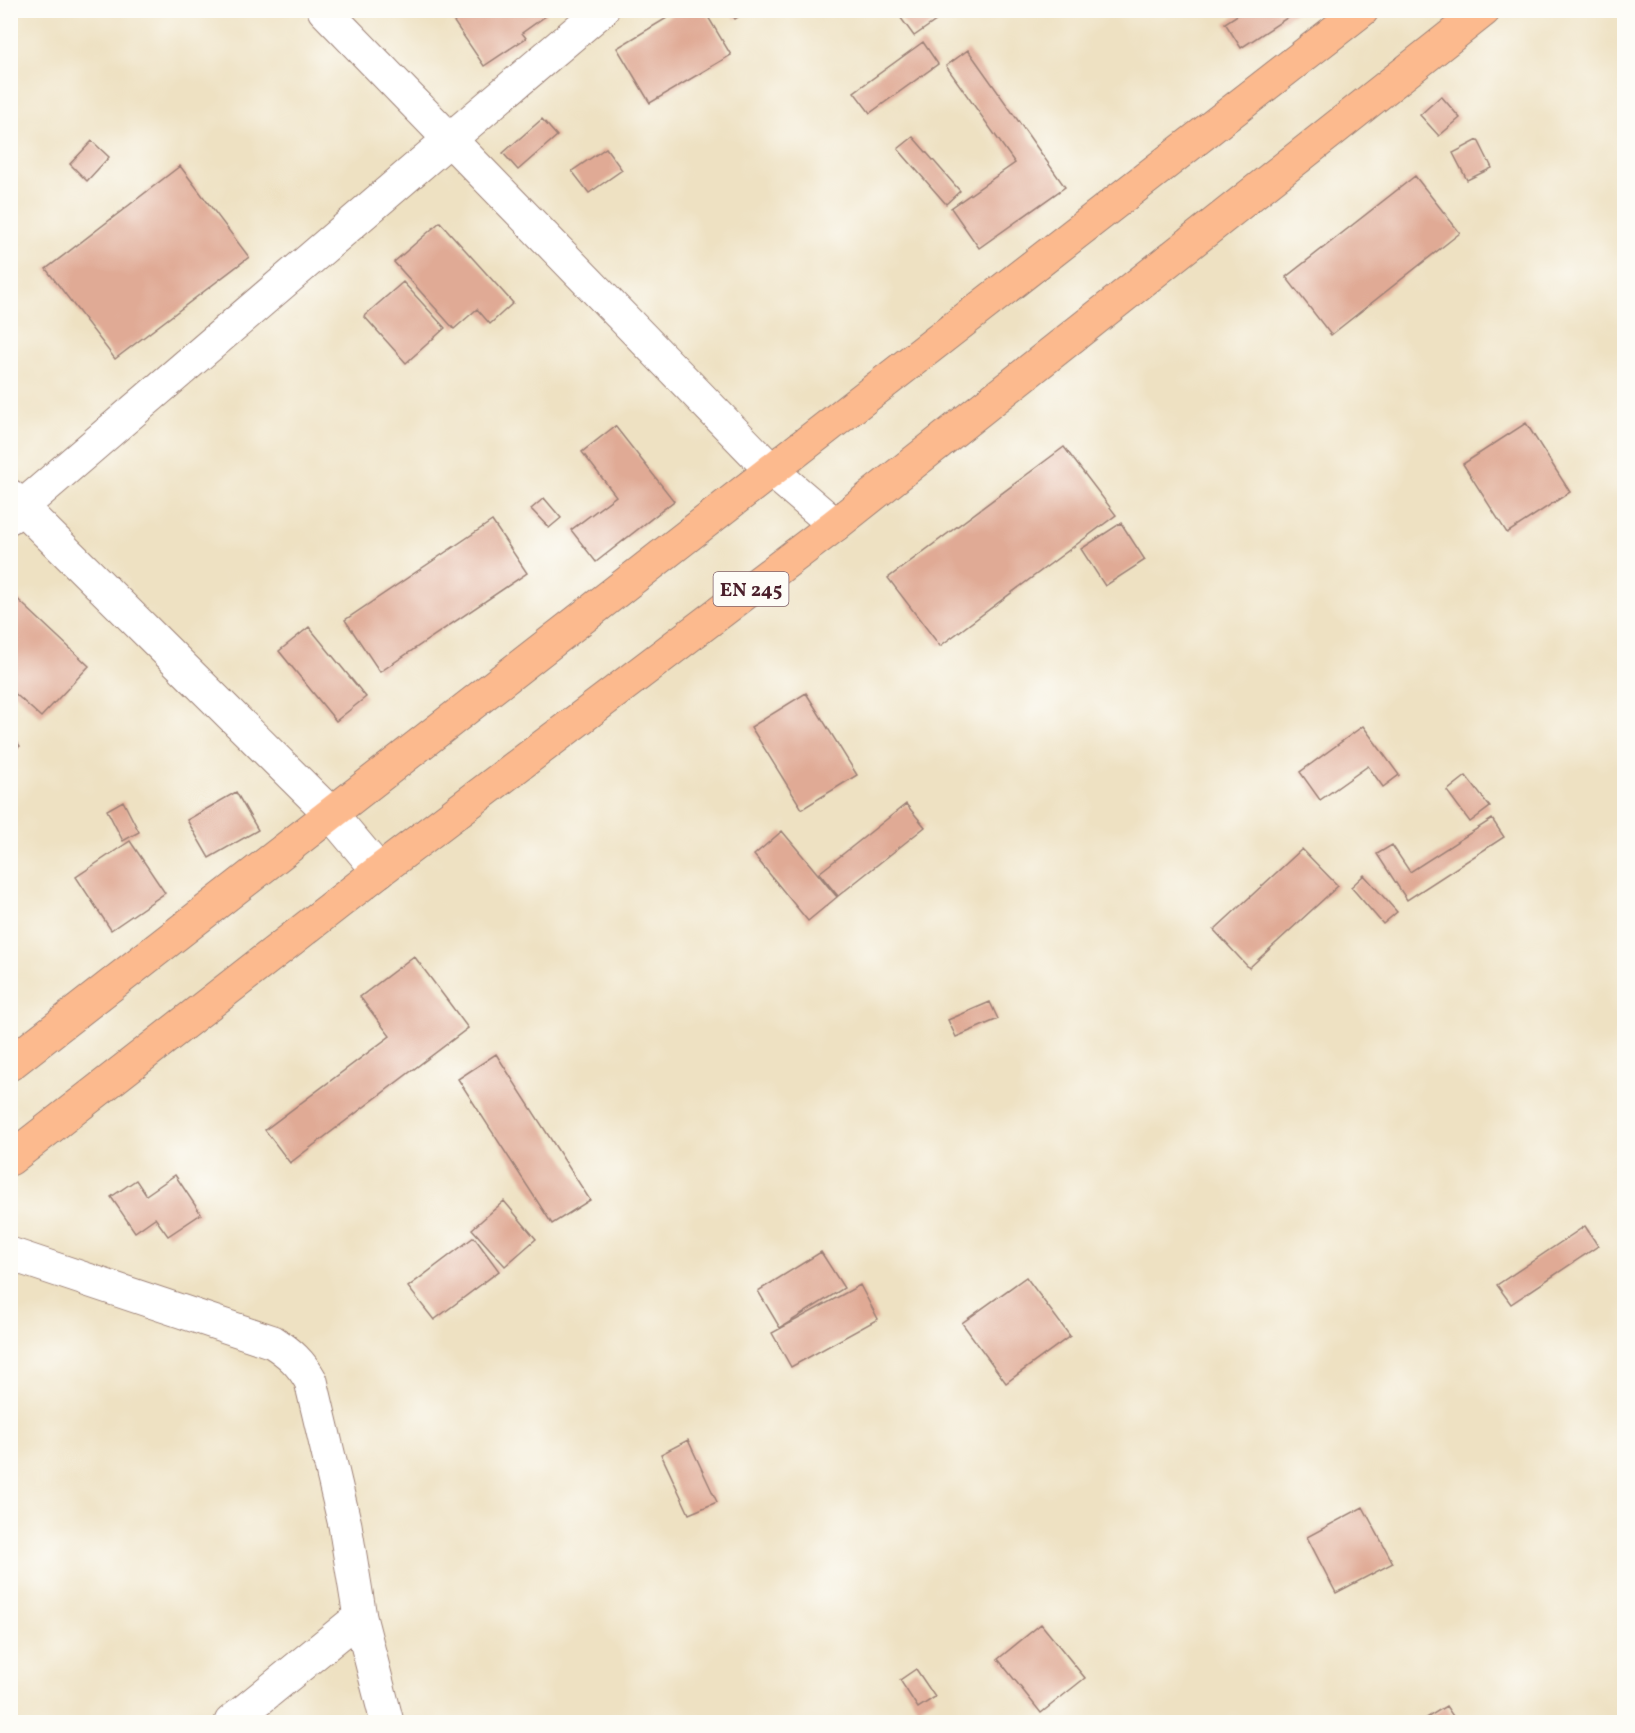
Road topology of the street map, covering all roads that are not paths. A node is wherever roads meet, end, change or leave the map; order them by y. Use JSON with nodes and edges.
{"nodes":[{"id":1,"x":324,"y":10,"type":"edge"},
{"id":2,"x":602,"y":10,"type":"edge"},
{"id":3,"x":1362,"y":10,"type":"edge"},
{"id":4,"x":1484,"y":10,"type":"edge"},
{"id":5,"x":450,"y":139,"type":"junction"},
{"id":6,"x":771,"y":470,"type":"junction"},
{"id":7,"x":15,"y":507,"type":"edge"},
{"id":8,"x":835,"y":525,"type":"junction"},
{"id":9,"x":331,"y":814,"type":"junction"},
{"id":10,"x":379,"y":871,"type":"junction"},
{"id":11,"x":10,"y":1064,"type":"edge"},
{"id":12,"x":10,"y":1159,"type":"edge"},
{"id":13,"x":10,"y":1254,"type":"edge"},
{"id":14,"x":360,"y":1617,"type":"junction"},
{"id":15,"x":231,"y":1722,"type":"edge"},
{"id":16,"x":387,"y":1722,"type":"edge"}],
"edges":[{"from":1,"to":5,"type":"street"},
{"from":2,"to":5,"type":"street"},
{"from":3,"to":6,"type":"main road"},
{"from":4,"to":8,"type":"main road","number":"EN 245"},
{"from":5,"to":6,"type":"street"},
{"from":5,"to":7,"type":"street"},
{"from":6,"to":8,"type":"street"},
{"from":6,"to":9,"type":"main road"},
{"from":7,"to":9,"type":"street"},
{"from":8,"to":10,"type":"main road","number":"EN 245"},
{"from":9,"to":10,"type":"street"},
{"from":9,"to":11,"type":"main road"},
{"from":10,"to":12,"type":"main road","number":"EN 245"},
{"from":13,"to":14,"type":"street"},
{"from":14,"to":15,"type":"street"},
{"from":14,"to":16,"type":"street"}]}
